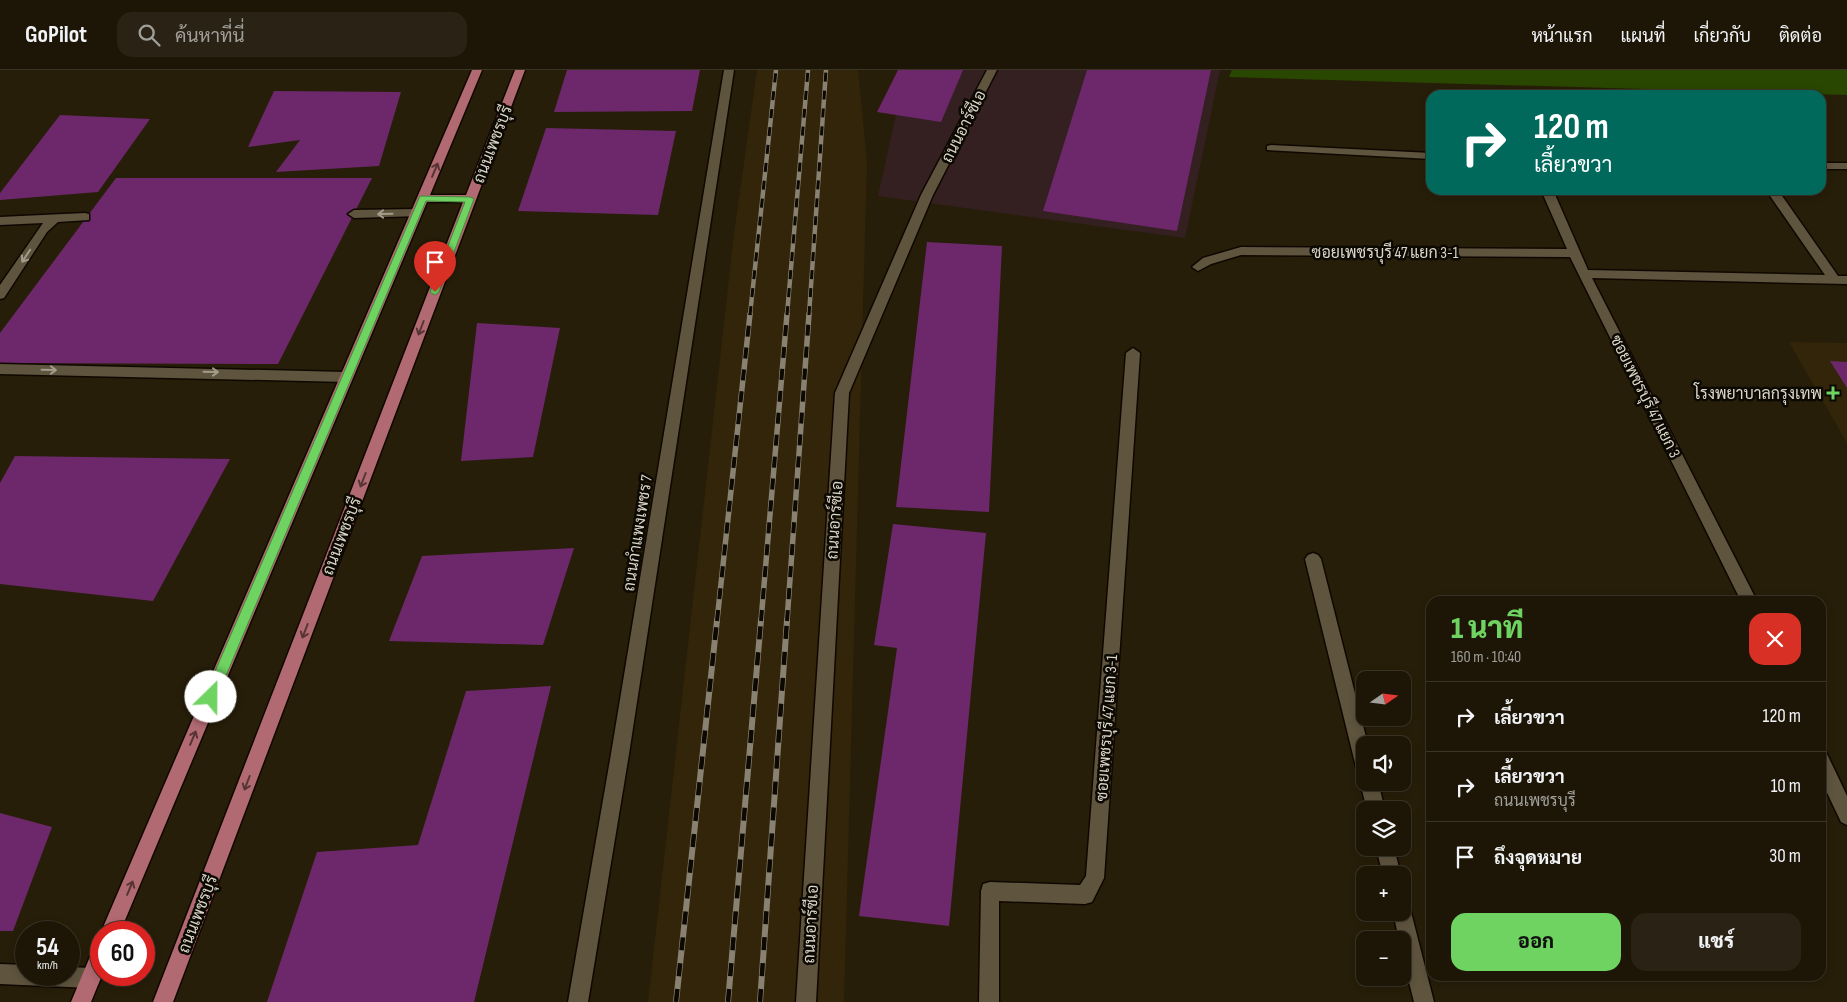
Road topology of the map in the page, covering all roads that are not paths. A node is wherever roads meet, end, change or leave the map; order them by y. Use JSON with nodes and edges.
{"nodes":[{"id":1,"x":477,"y":70,"type":"edge"},
{"id":2,"x":520,"y":70,"type":"edge"},
{"id":3,"x":729,"y":70,"type":"edge"},
{"id":4,"x":992,"y":70,"type":"edge"},
{"id":5,"x":1271,"y":148,"type":"dead end"},
{"id":6,"x":1426,"y":156,"type":"edge"},
{"id":7,"x":1826,"y":166,"type":"edge"},
{"id":8,"x":1847,"y":166,"type":"edge"},
{"id":9,"x":1549,"y":195,"type":"edge"},
{"id":10,"x":1775,"y":195,"type":"edge"},
{"id":11,"x":423,"y":198,"type":"junction"},
{"id":12,"x":470,"y":199,"type":"junction"},
{"id":13,"x":416,"y":213,"type":"junction"},
{"id":14,"x":354,"y":214,"type":"dead end"},
{"id":15,"x":85,"y":217,"type":"dead end"},
{"id":16,"x":54,"y":219,"type":"junction"},
{"id":17,"x":0,"y":221,"type":"edge"},
{"id":18,"x":1575,"y":253,"type":"junction"},
{"id":19,"x":1198,"y":267,"type":"dead end"},
{"id":20,"x":1584,"y":274,"type":"junction"},
{"id":21,"x":1834,"y":279,"type":"junction"},
{"id":22,"x":1847,"y":280,"type":"edge"},
{"id":23,"x":0,"y":294,"type":"edge"},
{"id":24,"x":1133,"y":353,"type":"dead end"},
{"id":25,"x":0,"y":369,"type":"edge"},
{"id":26,"x":346,"y":376,"type":"junction"},
{"id":27,"x":1312,"y":559,"type":"dead end"},
{"id":28,"x":1745,"y":596,"type":"edge"},
{"id":29,"x":1357,"y":736,"type":"edge"},
{"id":30,"x":1826,"y":771,"type":"edge"},
{"id":31,"x":1847,"y":816,"type":"edge"},
{"id":32,"x":116,"y":921,"type":"edge"},
{"id":33,"x":1404,"y":921,"type":"edge"},
{"id":34,"x":0,"y":974,"type":"edge"},
{"id":35,"x":90,"y":978,"type":"edge"},
{"id":36,"x":90,"y":982,"type":"edge"},
{"id":37,"x":81,"y":1002,"type":"edge"},
{"id":38,"x":163,"y":1002,"type":"edge"},
{"id":39,"x":578,"y":1002,"type":"edge"},
{"id":40,"x":806,"y":1002,"type":"edge"},
{"id":41,"x":989,"y":1002,"type":"edge"},
{"id":42,"x":1424,"y":1002,"type":"edge"}],
"edges":[{"from":11,"to":1,"type":"main road","one_way":true},
{"from":2,"to":12,"type":"main road","name":"ถนนเพชรบุรี"},
{"from":3,"to":39,"type":"street","name":"ถนนกำแพงเพชร 7"},
{"from":4,"to":40,"type":"street","name":"ถนนอาร์ซีเอ"},
{"from":5,"to":6,"type":"street"},
{"from":7,"to":8,"type":"street"},
{"from":9,"to":18,"type":"street","name":"ซอยเพชรบุรี 47 แยก 3"},
{"from":10,"to":21,"type":"street"},
{"from":11,"to":12,"type":"main road"},
{"from":11,"to":13,"type":"main road"},
{"from":12,"to":38,"type":"main road","name":"ถนนเพชรบุรี","one_way":true},
{"from":13,"to":14,"type":"street","one_way":true},
{"from":13,"to":26,"type":"main road"},
{"from":15,"to":16,"type":"street"},
{"from":16,"to":17,"type":"street"},
{"from":16,"to":23,"type":"street","one_way":true},
{"from":18,"to":19,"type":"street","name":"ซอยเพชรบุรี 47 แยก 3-1"},
{"from":18,"to":20,"type":"street","name":"ซอยเพชรบุรี 47 แยก 3"},
{"from":20,"to":21,"type":"street"},
{"from":20,"to":28,"type":"street","name":"ซอยเพชรบุรี 47 แยก 3"},
{"from":21,"to":22,"type":"street"},
{"from":24,"to":41,"type":"street","name":"ซอยเพชรบุรี 47 แยก 3-1"},
{"from":25,"to":26,"type":"street","one_way":true},
{"from":32,"to":26,"type":"main road","one_way":true},
{"from":27,"to":29,"type":"street"},
{"from":30,"to":31,"type":"street"},
{"from":33,"to":42,"type":"street"},
{"from":34,"to":35,"type":"street"},
{"from":36,"to":37,"type":"main road"}]}
